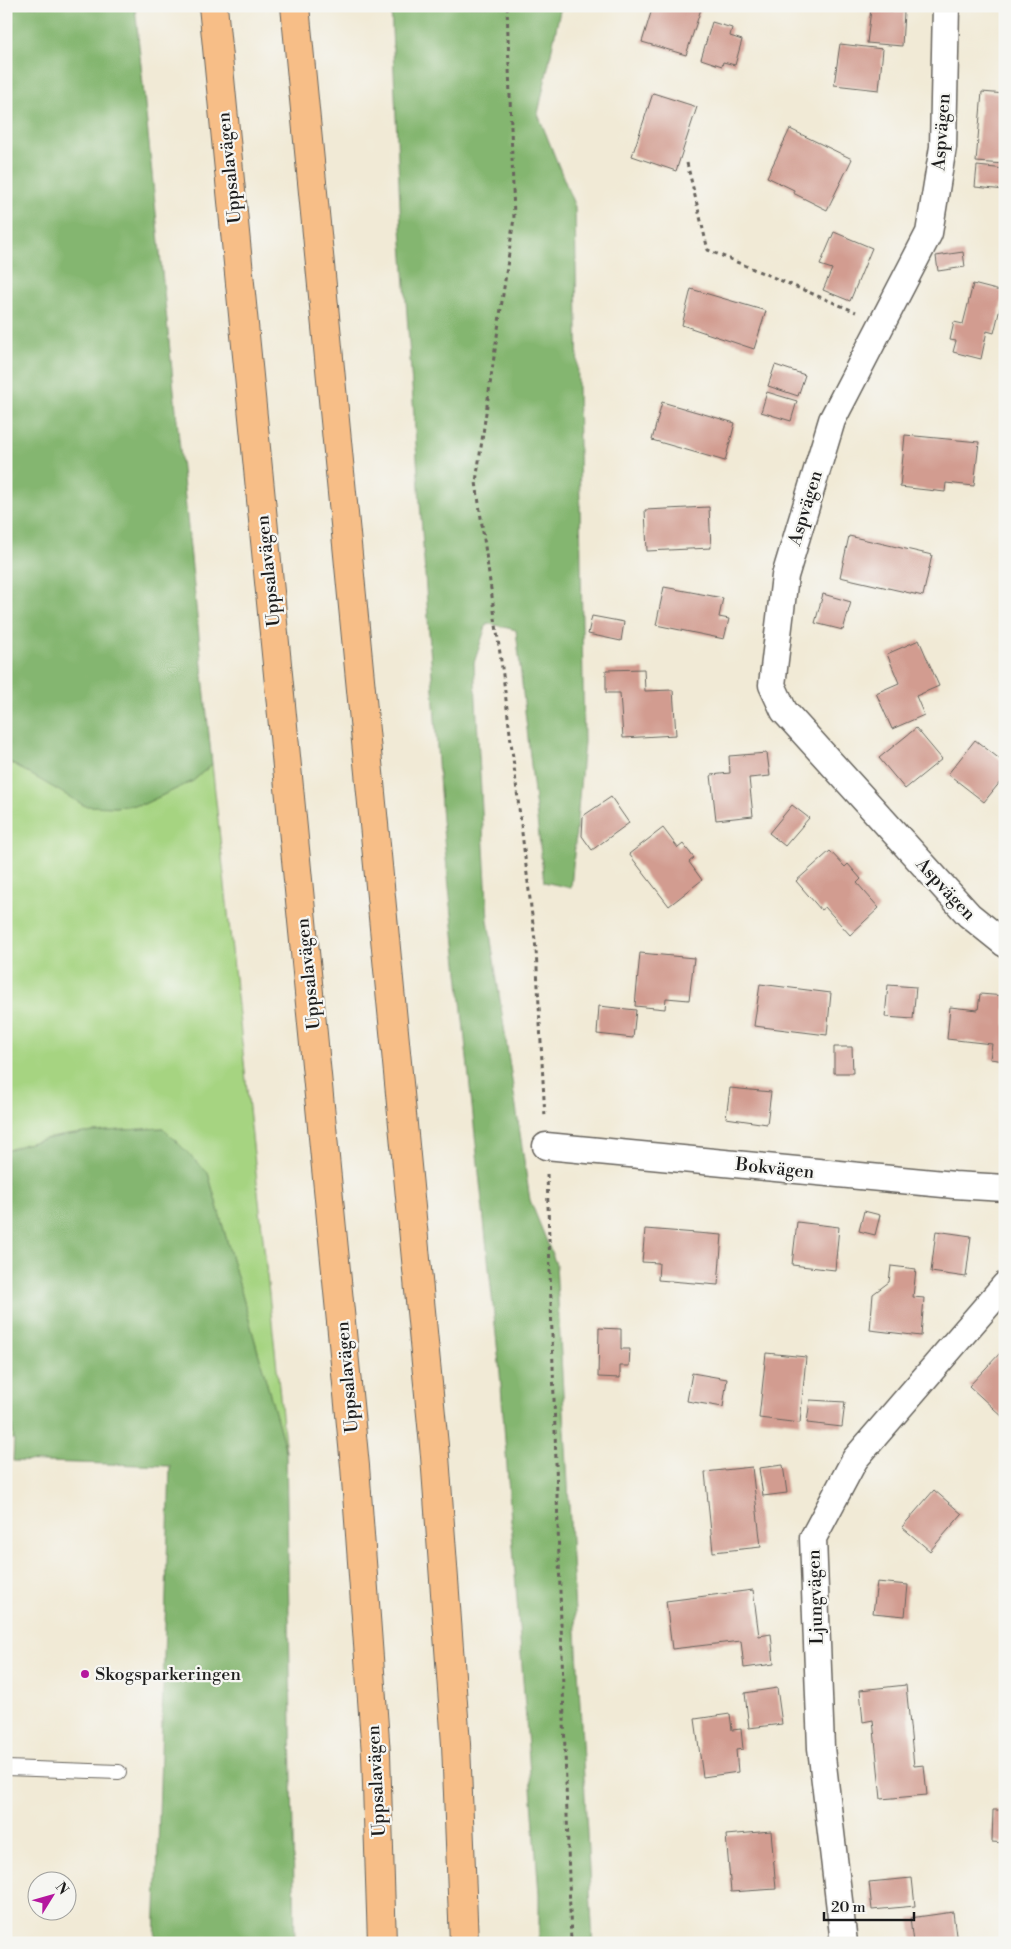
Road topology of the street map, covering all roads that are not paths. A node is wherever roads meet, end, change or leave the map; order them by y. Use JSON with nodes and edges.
{"nodes":[{"id":1,"x":213,"y":6,"type":"edge"},
{"id":2,"x":295,"y":6,"type":"edge"},
{"id":3,"x":946,"y":6,"type":"edge"},
{"id":4,"x":1005,"y":944,"type":"edge"},
{"id":5,"x":546,"y":1146,"type":"road end"},
{"id":6,"x":1005,"y":1188,"type":"edge"},
{"id":7,"x":1005,"y":1285,"type":"edge"},
{"id":8,"x":6,"y":1768,"type":"edge"},
{"id":9,"x":119,"y":1772,"type":"dead end"},
{"id":10,"x":382,"y":1943,"type":"edge"},
{"id":11,"x":464,"y":1943,"type":"edge"},
{"id":12,"x":844,"y":1943,"type":"edge"}],
"edges":[{"from":1,"to":10,"type":"highway","name":"Uppsalavägen"},
{"from":2,"to":11,"type":"highway"},
{"from":3,"to":4,"type":"street","name":"Aspvägen"},
{"from":5,"to":6,"type":"street","name":"Bokvägen"},
{"from":7,"to":12,"type":"street","name":"Ljungvägen"},
{"from":8,"to":9,"type":"lane"}]}
